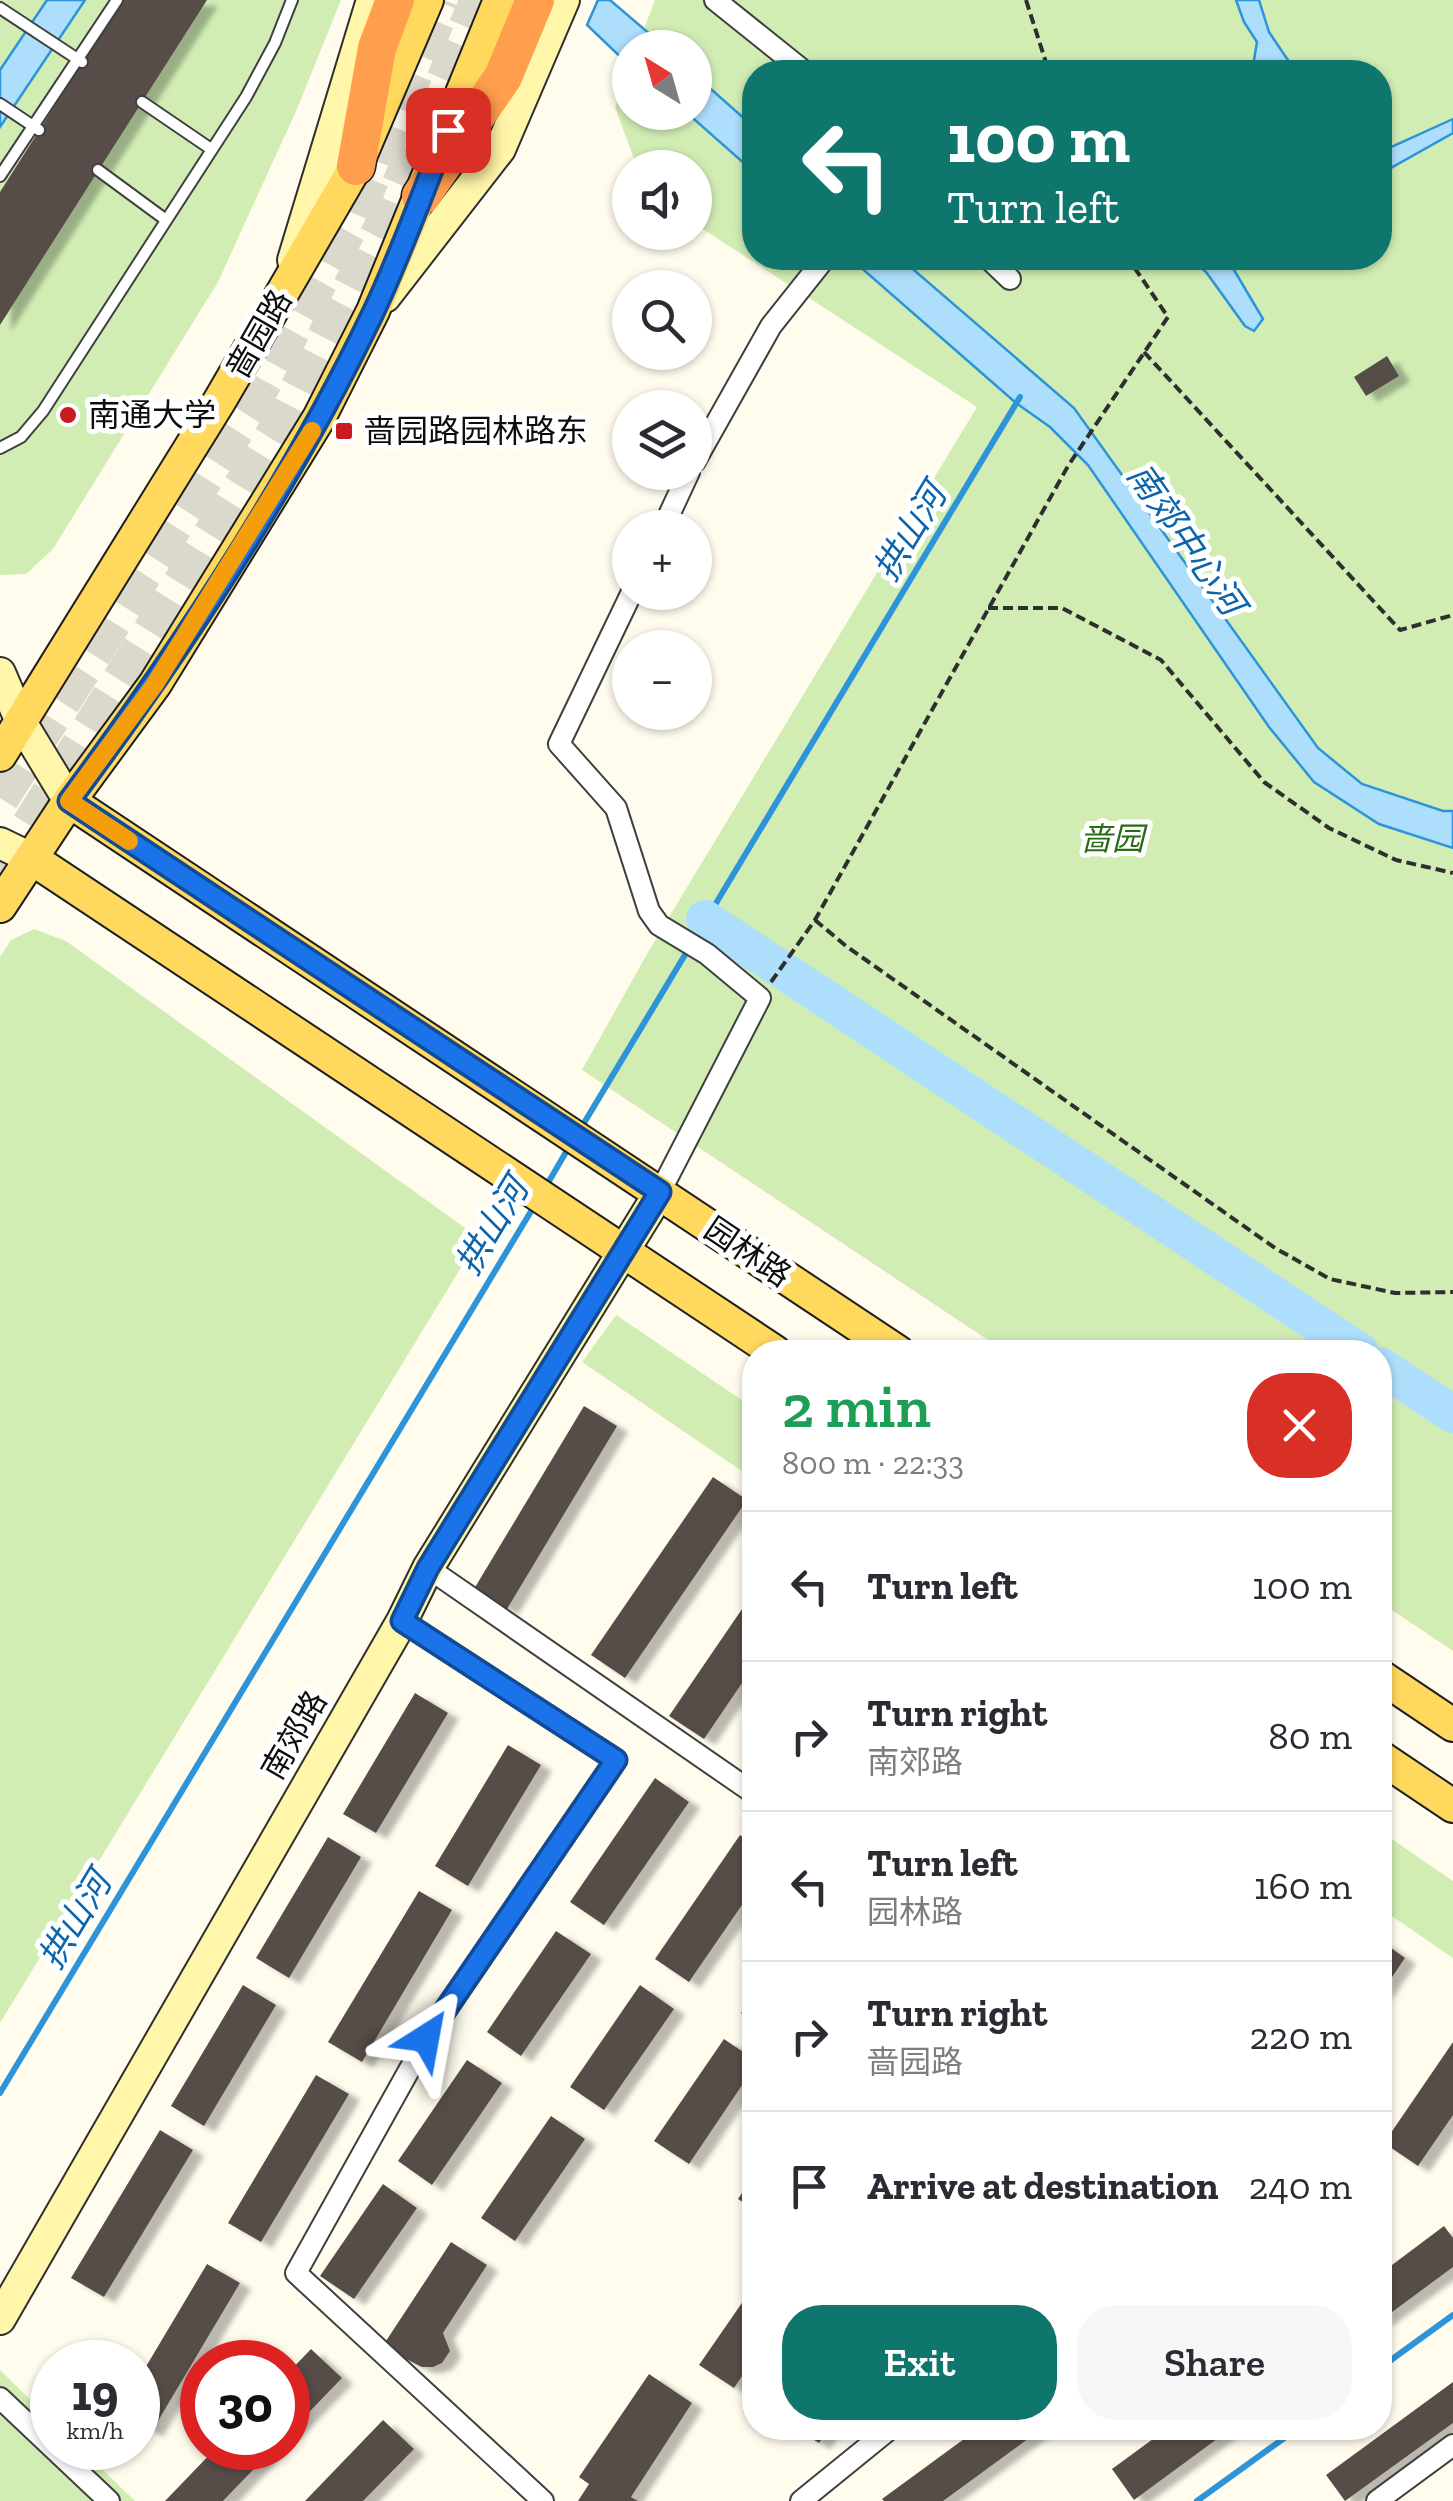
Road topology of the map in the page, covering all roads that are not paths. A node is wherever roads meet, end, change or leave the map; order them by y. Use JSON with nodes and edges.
{"nodes":[{"id":1,"x":117,"y":0,"type":"edge"},
{"id":2,"x":292,"y":0,"type":"edge"},
{"id":3,"x":372,"y":0,"type":"edge"},
{"id":4,"x":395,"y":0,"type":"edge"},
{"id":5,"x":427,"y":0,"type":"edge"},
{"id":6,"x":500,"y":0,"type":"edge"},
{"id":7,"x":535,"y":0,"type":"edge"},
{"id":8,"x":564,"y":0,"type":"edge"},
{"id":9,"x":716,"y":0,"type":"edge"},
{"id":10,"x":0,"y":8,"type":"edge"},
{"id":11,"x":790,"y":60,"type":"edge"},
{"id":12,"x":80,"y":61,"type":"junction"},
{"id":13,"x":142,"y":102,"type":"dead end"},
{"id":14,"x":0,"y":104,"type":"edge"},
{"id":15,"x":36,"y":128,"type":"junction"},
{"id":16,"x":211,"y":149,"type":"junction"},
{"id":17,"x":356,"y":166,"type":"junction"},
{"id":18,"x":98,"y":170,"type":"dead end"},
{"id":19,"x":0,"y":176,"type":"edge"},
{"id":20,"x":421,"y":196,"type":"junction"},
{"id":21,"x":166,"y":220,"type":"junction"},
{"id":22,"x":815,"y":270,"type":"edge"},
{"id":23,"x":1000,"y":270,"type":"edge"},
{"id":24,"x":1010,"y":280,"type":"dead end"},
{"id":25,"x":284,"y":290,"type":"junction"},
{"id":26,"x":374,"y":311,"type":"junction"},
{"id":27,"x":712,"y":430,"type":"edge"},
{"id":28,"x":0,"y":448,"type":"edge"},
{"id":29,"x":623,"y":610,"type":"edge"},
{"id":30,"x":0,"y":673,"type":"edge"},
{"id":31,"x":21,"y":722,"type":"junction"},
{"id":32,"x":0,"y":755,"type":"edge"},
{"id":33,"x":69,"y":801,"type":"junction"},
{"id":34,"x":0,"y":843,"type":"edge"},
{"id":35,"x":31,"y":858,"type":"junction"},
{"id":36,"x":0,"y":906,"type":"edge"},
{"id":37,"x":660,"y":1192,"type":"junction"},
{"id":38,"x":622,"y":1252,"type":"junction"},
{"id":39,"x":757,"y":1340,"type":"edge"},
{"id":40,"x":880,"y":1340,"type":"edge"},
{"id":41,"x":428,"y":1568,"type":"junction"},
{"id":42,"x":402,"y":1621,"type":"junction"},
{"id":43,"x":1392,"y":1684,"type":"edge"},
{"id":44,"x":1453,"y":1725,"type":"edge"},
{"id":45,"x":1392,"y":1765,"type":"edge"},
{"id":46,"x":742,"y":1785,"type":"edge"},
{"id":47,"x":1453,"y":1806,"type":"edge"},
{"id":48,"x":0,"y":2319,"type":"edge"},
{"id":49,"x":0,"y":2398,"type":"edge"},
{"id":50,"x":876,"y":2440,"type":"edge"},
{"id":51,"x":1453,"y":2445,"type":"edge"},
{"id":52,"x":109,"y":2501,"type":"edge"},
{"id":53,"x":543,"y":2501,"type":"edge"},
{"id":54,"x":801,"y":2501,"type":"edge"},
{"id":55,"x":1376,"y":2501,"type":"edge"}],
"edges":[{"from":1,"to":12,"type":"lane"},
{"from":2,"to":16,"type":"lane"},
{"from":3,"to":25,"type":"street"},
{"from":4,"to":17,"type":"highway"},
{"from":5,"to":17,"type":"main road","name":"啬园路"},
{"from":6,"to":20,"type":"main road"},
{"from":7,"to":20,"type":"highway"},
{"from":8,"to":26,"type":"street"},
{"from":9,"to":11,"type":"street"},
{"from":10,"to":12,"type":"lane"},
{"from":12,"to":15,"type":"lane"},
{"from":13,"to":16,"type":"lane"},
{"from":14,"to":15,"type":"lane"},
{"from":15,"to":19,"type":"lane"},
{"from":16,"to":21,"type":"lane"},
{"from":17,"to":25,"type":"main road","name":"啬园路"},
{"from":18,"to":21,"type":"lane"},
{"from":20,"to":26,"type":"main road"},
{"from":21,"to":28,"type":"lane"},
{"from":22,"to":27,"type":"street"},
{"from":23,"to":24,"type":"street"},
{"from":25,"to":31,"type":"main road","name":"啬园路"},
{"from":26,"to":33,"type":"main road"},
{"from":29,"to":37,"type":"street"},
{"from":30,"to":31,"type":"street","name":"园林路"},
{"from":31,"to":32,"type":"main road","name":"啬园路"},
{"from":31,"to":33,"type":"street","name":"园林路"},
{"from":33,"to":35,"type":"main road"},
{"from":33,"to":37,"type":"main road","name":"园林路"},
{"from":34,"to":35,"type":"street"},
{"from":35,"to":36,"type":"main road"},
{"from":35,"to":38,"type":"main road"},
{"from":37,"to":38,"type":"street","name":"南郊路"},
{"from":37,"to":40,"type":"main road","name":"园林路"},
{"from":38,"to":39,"type":"main road"},
{"from":38,"to":41,"type":"street","name":"南郊路"},
{"from":41,"to":42,"type":"street","name":"南郊路"},
{"from":41,"to":46,"type":"street"},
{"from":42,"to":48,"type":"street","name":"南郊路"},
{"from":42,"to":53,"type":"street"},
{"from":43,"to":44,"type":"main road"},
{"from":45,"to":47,"type":"main road"},
{"from":49,"to":52,"type":"street"},
{"from":50,"to":54,"type":"street"},
{"from":51,"to":55,"type":"street"}]}
